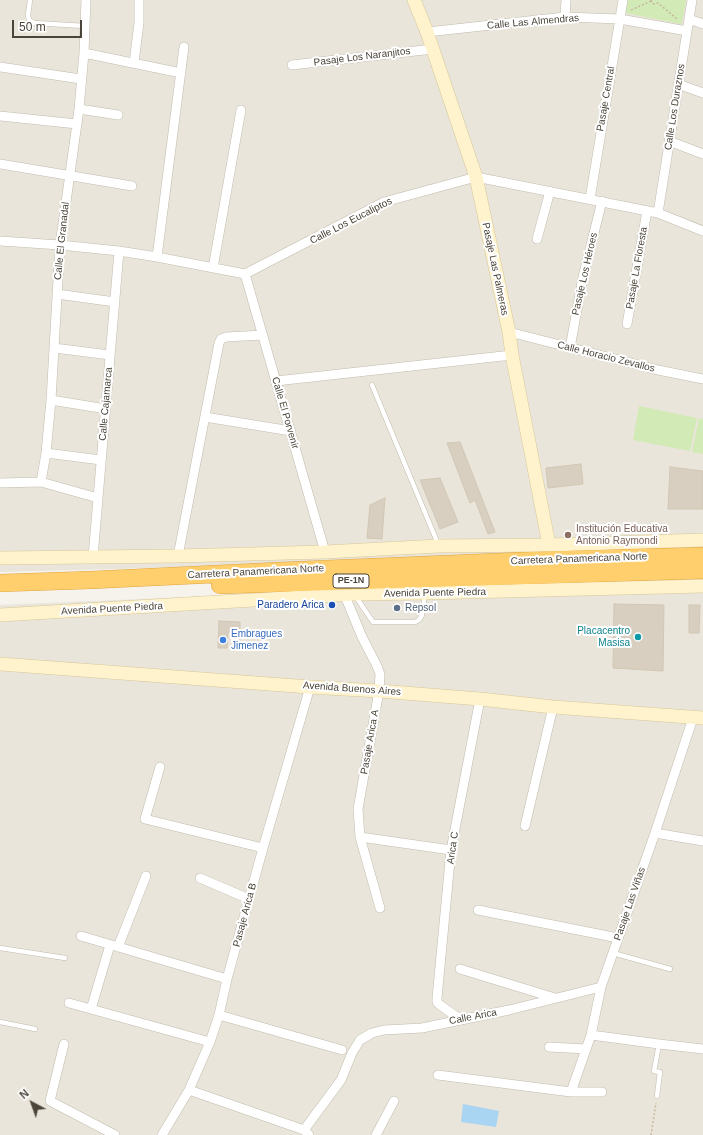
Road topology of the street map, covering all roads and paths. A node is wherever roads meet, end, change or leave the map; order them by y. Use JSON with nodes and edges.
{"nodes":[{"id":1,"x":30,"y":0,"type":"edge"},
{"id":2,"x":86,"y":0,"type":"edge"},
{"id":3,"x":139,"y":0,"type":"edge"},
{"id":4,"x":414,"y":0,"type":"edge"},
{"id":5,"x":566,"y":0,"type":"edge"},
{"id":6,"x":623,"y":0,"type":"edge"},
{"id":7,"x":651,"y":0,"type":"edge"},
{"id":8,"x":660,"y":0,"type":"edge"},
{"id":9,"x":692,"y":0,"type":"edge"},
{"id":10,"x":658,"y":3,"type":"junction"},
{"id":11,"x":626,"y":11,"type":"dead end"},
{"id":12,"x":565,"y":17,"type":"junction"},
{"id":13,"x":620,"y":19,"type":"junction"},
{"id":14,"x":684,"y":21,"type":"junction"},
{"id":15,"x":703,"y":24,"type":"edge"},
{"id":16,"x":85,"y":26,"type":"junction"},
{"id":17,"x":687,"y":31,"type":"junction"},
{"id":18,"x":427,"y":32,"type":"junction"},
{"id":19,"x":184,"y":47,"type":"dead end"},
{"id":20,"x":433,"y":49,"type":"junction"},
{"id":21,"x":84,"y":53,"type":"junction"},
{"id":22,"x":134,"y":63,"type":"junction"},
{"id":23,"x":292,"y":65,"type":"dead end"},
{"id":24,"x":0,"y":67,"type":"edge"},
{"id":25,"x":181,"y":72,"type":"junction"},
{"id":26,"x":81,"y":79,"type":"junction"},
{"id":27,"x":678,"y":84,"type":"junction"},
{"id":28,"x":703,"y":93,"type":"edge"},
{"id":29,"x":79,"y":109,"type":"junction"},
{"id":30,"x":241,"y":110,"type":"dead end"},
{"id":31,"x":118,"y":115,"type":"dead end"},
{"id":32,"x":0,"y":116,"type":"edge"},
{"id":33,"x":77,"y":124,"type":"junction"},
{"id":34,"x":669,"y":141,"type":"junction"},
{"id":35,"x":703,"y":154,"type":"edge"},
{"id":36,"x":0,"y":164,"type":"edge"},
{"id":37,"x":70,"y":175,"type":"junction"},
{"id":38,"x":476,"y":177,"type":"junction"},
{"id":39,"x":132,"y":186,"type":"dead end"},
{"id":40,"x":550,"y":191,"type":"junction"},
{"id":41,"x":590,"y":199,"type":"junction"},
{"id":42,"x":602,"y":201,"type":"junction"},
{"id":43,"x":647,"y":211,"type":"junction"},
{"id":44,"x":658,"y":213,"type":"junction"},
{"id":45,"x":703,"y":231,"type":"edge"},
{"id":46,"x":537,"y":239,"type":"dead end"},
{"id":47,"x":0,"y":241,"type":"edge"},
{"id":48,"x":60,"y":245,"type":"junction"},
{"id":49,"x":119,"y":251,"type":"junction"},
{"id":50,"x":157,"y":257,"type":"junction"},
{"id":51,"x":213,"y":268,"type":"junction"},
{"id":52,"x":245,"y":274,"type":"junction"},
{"id":53,"x":56,"y":294,"type":"junction"},
{"id":54,"x":115,"y":302,"type":"junction"},
{"id":55,"x":627,"y":324,"type":"dead end"},
{"id":56,"x":509,"y":332,"type":"junction"},
{"id":57,"x":263,"y":335,"type":"junction"},
{"id":58,"x":54,"y":348,"type":"junction"},
{"id":59,"x":570,"y":348,"type":"junction"},
{"id":60,"x":110,"y":355,"type":"junction"},
{"id":61,"x":512,"y":355,"type":"junction"},
{"id":62,"x":703,"y":379,"type":"edge"},
{"id":63,"x":276,"y":381,"type":"junction"},
{"id":64,"x":372,"y":385,"type":"dead end"},
{"id":65,"x":50,"y":400,"type":"junction"},
{"id":66,"x":106,"y":409,"type":"junction"},
{"id":67,"x":205,"y":417,"type":"junction"},
{"id":68,"x":291,"y":431,"type":"junction"},
{"id":69,"x":46,"y":453,"type":"junction"},
{"id":70,"x":101,"y":460,"type":"junction"},
{"id":71,"x":41,"y":482,"type":"junction"},
{"id":72,"x":0,"y":483,"type":"edge"},
{"id":73,"x":98,"y":498,"type":"junction"},
{"id":74,"x":703,"y":540,"type":"edge"},
{"id":75,"x":549,"y":545,"type":"junction"},
{"id":76,"x":439,"y":546,"type":"junction"},
{"id":77,"x":324,"y":552,"type":"junction"},
{"id":78,"x":178,"y":556,"type":"junction"},
{"id":79,"x":703,"y":556,"type":"edge"},
{"id":80,"x":93,"y":557,"type":"junction"},
{"id":81,"x":0,"y":558,"type":"edge"},
{"id":82,"x":703,"y":570,"type":"edge"},
{"id":83,"x":0,"y":583,"type":"edge"},
{"id":84,"x":426,"y":586,"type":"junction"},
{"id":85,"x":703,"y":586,"type":"edge"},
{"id":86,"x":347,"y":588,"type":"junction"},
{"id":87,"x":0,"y":593,"type":"edge"},
{"id":88,"x":0,"y":615,"type":"edge"},
{"id":89,"x":0,"y":664,"type":"edge"},
{"id":90,"x":310,"y":687,"type":"junction"},
{"id":91,"x":379,"y":691,"type":"junction"},
{"id":92,"x":480,"y":699,"type":"junction"},
{"id":93,"x":553,"y":706,"type":"junction"},
{"id":94,"x":698,"y":718,"type":"edge"},
{"id":95,"x":160,"y":767,"type":"dead end"},
{"id":96,"x":525,"y":826,"type":"dead end"},
{"id":97,"x":655,"y":833,"type":"junction"},
{"id":98,"x":360,"y":837,"type":"junction"},
{"id":99,"x":703,"y":841,"type":"edge"},
{"id":100,"x":263,"y":848,"type":"junction"},
{"id":101,"x":451,"y":850,"type":"junction"},
{"id":102,"x":146,"y":876,"type":"dead end"},
{"id":103,"x":200,"y":878,"type":"dead end"},
{"id":104,"x":249,"y":899,"type":"junction"},
{"id":105,"x":380,"y":908,"type":"dead end"},
{"id":106,"x":478,"y":910,"type":"dead end"},
{"id":107,"x":81,"y":936,"type":"dead end"},
{"id":108,"x":618,"y":938,"type":"junction"},
{"id":109,"x":114,"y":946,"type":"junction"},
{"id":110,"x":0,"y":948,"type":"edge"},
{"id":111,"x":613,"y":953,"type":"junction"},
{"id":112,"x":65,"y":958,"type":"dead end"},
{"id":113,"x":460,"y":969,"type":"dead end"},
{"id":114,"x":670,"y":969,"type":"dead end"},
{"id":115,"x":227,"y":978,"type":"junction"},
{"id":116,"x":601,"y":987,"type":"junction"},
{"id":117,"x":556,"y":998,"type":"junction"},
{"id":118,"x":68,"y":1003,"type":"dead end"},
{"id":119,"x":91,"y":1009,"type":"junction"},
{"id":120,"x":219,"y":1014,"type":"junction"},
{"id":121,"x":460,"y":1019,"type":"junction"},
{"id":122,"x":0,"y":1022,"type":"edge"},
{"id":123,"x":35,"y":1029,"type":"dead end"},
{"id":124,"x":591,"y":1035,"type":"junction"},
{"id":125,"x":210,"y":1042,"type":"junction"},
{"id":126,"x":64,"y":1044,"type":"dead end"},
{"id":127,"x":659,"y":1044,"type":"junction"},
{"id":128,"x":549,"y":1047,"type":"dead end"},
{"id":129,"x":586,"y":1049,"type":"junction"},
{"id":130,"x":703,"y":1049,"type":"edge"},
{"id":131,"x":342,"y":1050,"type":"dead end"},
{"id":132,"x":438,"y":1075,"type":"dead end"},
{"id":133,"x":190,"y":1090,"type":"junction"},
{"id":134,"x":571,"y":1092,"type":"junction"},
{"id":135,"x":602,"y":1092,"type":"dead end"},
{"id":136,"x":657,"y":1096,"type":"joint"},
{"id":137,"x":394,"y":1101,"type":"dead end"},
{"id":138,"x":307,"y":1132,"type":"edge"},
{"id":139,"x":115,"y":1135,"type":"edge"},
{"id":140,"x":162,"y":1135,"type":"edge"},
{"id":141,"x":376,"y":1135,"type":"edge"},
{"id":142,"x":651,"y":1135,"type":"edge"}],
"edges":[{"from":1,"to":16,"type":"lane"},
{"from":2,"to":16,"type":"street","name":"Calle El Granadal"},
{"from":3,"to":22,"type":"street"},
{"from":4,"to":18,"type":"main road","name":"Pasaje Las Palmeras"},
{"from":5,"to":12,"type":"street"},
{"from":6,"to":13,"type":"street","name":"Pasaje Central"},
{"from":7,"to":10,"type":"path"},
{"from":7,"to":11,"type":"path"},
{"from":8,"to":10,"type":"path"},
{"from":9,"to":14,"type":"street","name":"Calle Los Duraznos"},
{"from":10,"to":14,"type":"path"},
{"from":12,"to":13,"type":"street","name":"Calle Las Almendras"},
{"from":12,"to":18,"type":"street","name":"Calle Las Almendras"},
{"from":13,"to":17,"type":"street","name":"Calle Las Almendras"},
{"from":13,"to":41,"type":"street","name":"Pasaje Central"},
{"from":14,"to":15,"type":"street"},
{"from":14,"to":17,"type":"street","name":"Calle Los Duraznos"},
{"from":16,"to":21,"type":"street","name":"Calle El Granadal"},
{"from":17,"to":27,"type":"street","name":"Calle Los Duraznos"},
{"from":18,"to":20,"type":"main road","name":"Pasaje Las Palmeras"},
{"from":19,"to":25,"type":"street"},
{"from":20,"to":23,"type":"street","name":"Pasaje Los Naranjitos"},
{"from":20,"to":38,"type":"main road","name":"Pasaje Las Palmeras"},
{"from":21,"to":22,"type":"street"},
{"from":21,"to":26,"type":"street","name":"Calle El Granadal"},
{"from":22,"to":25,"type":"street"},
{"from":24,"to":26,"type":"street"},
{"from":25,"to":50,"type":"street"},
{"from":26,"to":29,"type":"street","name":"Calle El Granadal"},
{"from":27,"to":28,"type":"street"},
{"from":27,"to":34,"type":"street","name":"Calle Los Duraznos"},
{"from":29,"to":31,"type":"street"},
{"from":29,"to":33,"type":"street","name":"Calle El Granadal"},
{"from":30,"to":51,"type":"street"},
{"from":32,"to":33,"type":"street"},
{"from":33,"to":37,"type":"street","name":"Calle El Granadal"},
{"from":34,"to":35,"type":"street"},
{"from":34,"to":44,"type":"street","name":"Calle Los Duraznos"},
{"from":36,"to":37,"type":"street"},
{"from":37,"to":39,"type":"street"},
{"from":37,"to":48,"type":"street","name":"Calle El Granadal"},
{"from":38,"to":40,"type":"street","name":"Calle Los Eucaliptos"},
{"from":38,"to":52,"type":"street","name":"Calle Los Eucaliptos"},
{"from":38,"to":56,"type":"main road","name":"Pasaje Las Palmeras"},
{"from":40,"to":41,"type":"street","name":"Calle Los Eucaliptos"},
{"from":40,"to":46,"type":"street"},
{"from":41,"to":42,"type":"street","name":"Calle Los Eucaliptos"},
{"from":42,"to":43,"type":"street","name":"Calle Los Eucaliptos"},
{"from":42,"to":59,"type":"street","name":"Pasaje Los Héroes"},
{"from":43,"to":44,"type":"street","name":"Calle Los Eucaliptos"},
{"from":43,"to":55,"type":"street","name":"Pasaje La Floresta"},
{"from":44,"to":45,"type":"street","name":"Calle Los Eucaliptos"},
{"from":47,"to":48,"type":"street"},
{"from":48,"to":49,"type":"street"},
{"from":48,"to":53,"type":"street","name":"Calle El Granadal"},
{"from":49,"to":50,"type":"street"},
{"from":49,"to":54,"type":"street","name":"Calle Cajamarca"},
{"from":50,"to":51,"type":"street"},
{"from":51,"to":52,"type":"street"},
{"from":52,"to":57,"type":"street","name":"Calle El Porvenir"},
{"from":53,"to":54,"type":"street"},
{"from":53,"to":58,"type":"street","name":"Calle El Granadal"},
{"from":54,"to":60,"type":"street","name":"Calle Cajamarca"},
{"from":56,"to":59,"type":"street","name":"Calle Horacio Zevallos"},
{"from":56,"to":61,"type":"main road","name":"Pasaje Las Palmeras"},
{"from":57,"to":63,"type":"street","name":"Calle El Porvenir"},
{"from":57,"to":67,"type":"street"},
{"from":58,"to":60,"type":"street"},
{"from":58,"to":65,"type":"street","name":"Calle El Granadal"},
{"from":59,"to":62,"type":"street","name":"Calle Horacio Zevallos"},
{"from":60,"to":66,"type":"street","name":"Calle Cajamarca"},
{"from":61,"to":63,"type":"street"},
{"from":61,"to":75,"type":"main road","name":"Pasaje Las Palmeras"},
{"from":63,"to":68,"type":"street","name":"Calle El Porvenir"},
{"from":64,"to":76,"type":"lane"},
{"from":65,"to":66,"type":"street"},
{"from":65,"to":69,"type":"street","name":"Calle El Granadal"},
{"from":66,"to":70,"type":"street","name":"Calle Cajamarca"},
{"from":67,"to":68,"type":"street"},
{"from":67,"to":78,"type":"street"},
{"from":68,"to":77,"type":"street","name":"Calle El Porvenir"},
{"from":69,"to":70,"type":"street"},
{"from":69,"to":71,"type":"street","name":"Calle El Granadal"},
{"from":70,"to":73,"type":"street","name":"Calle Cajamarca"},
{"from":71,"to":72,"type":"street"},
{"from":71,"to":73,"type":"street"},
{"from":73,"to":80,"type":"street","name":"Calle Cajamarca"},
{"from":74,"to":75,"type":"main road"},
{"from":75,"to":76,"type":"main road"},
{"from":76,"to":77,"type":"main road"},
{"from":77,"to":78,"type":"main road"},
{"from":78,"to":80,"type":"main road"},
{"from":79,"to":83,"type":"highway","name":"Carretera Panamericana Norte","number":"PE-1N"},
{"from":80,"to":81,"type":"main road"},
{"from":82,"to":84,"type":"highway","name":"Carretera Panamericana Norte","number":"PE-1N"},
{"from":84,"to":85,"type":"main road","name":"Avenida Puente Piedra"},
{"from":84,"to":86,"type":"highway","name":"Carretera Panamericana Norte","number":"PE-1N"},
{"from":84,"to":86,"type":"lane"},
{"from":86,"to":87,"type":"highway","name":"Carretera Panamericana Norte","number":"PE-1N"},
{"from":86,"to":88,"type":"main road","name":"Avenida Puente Piedra"},
{"from":86,"to":91,"type":"street","name":"Pasaje Arica A"},
{"from":89,"to":90,"type":"main road","name":"Avenida Buenos Aires"},
{"from":90,"to":91,"type":"main road","name":"Avenida Buenos Aires"},
{"from":90,"to":100,"type":"street","name":"Pasaje Arica B"},
{"from":91,"to":92,"type":"main road","name":"Avenida Buenos Aires"},
{"from":91,"to":98,"type":"street","name":"Pasaje Arica A"},
{"from":92,"to":93,"type":"main road","name":"Avenida Buenos Aires"},
{"from":92,"to":101,"type":"street","name":"Arica C"},
{"from":93,"to":94,"type":"main road","name":"Avenida Buenos Aires"},
{"from":93,"to":96,"type":"street"},
{"from":94,"to":97,"type":"street","name":"Pasaje Las Viñas"},
{"from":95,"to":100,"type":"street"},
{"from":97,"to":99,"type":"street"},
{"from":97,"to":108,"type":"street","name":"Pasaje Las Viñas"},
{"from":98,"to":101,"type":"street"},
{"from":98,"to":105,"type":"street","name":"Pasaje Arica A"},
{"from":100,"to":104,"type":"street","name":"Pasaje Arica B"},
{"from":101,"to":121,"type":"street","name":"Arica C"},
{"from":102,"to":109,"type":"street"},
{"from":103,"to":104,"type":"street"},
{"from":104,"to":115,"type":"street","name":"Pasaje Arica B"},
{"from":106,"to":108,"type":"street"},
{"from":107,"to":109,"type":"street"},
{"from":108,"to":111,"type":"street","name":"Pasaje Las Viñas"},
{"from":109,"to":115,"type":"street"},
{"from":109,"to":119,"type":"street"},
{"from":110,"to":112,"type":"lane"},
{"from":111,"to":114,"type":"lane"},
{"from":111,"to":116,"type":"street","name":"Pasaje Las Viñas"},
{"from":113,"to":117,"type":"street"},
{"from":115,"to":120,"type":"street","name":"Pasaje Arica B"},
{"from":116,"to":117,"type":"street","name":"Calle Arica"},
{"from":116,"to":124,"type":"street","name":"Pasaje Las Viñas"},
{"from":117,"to":121,"type":"street","name":"Calle Arica"},
{"from":118,"to":119,"type":"street"},
{"from":119,"to":125,"type":"street"},
{"from":120,"to":125,"type":"street","name":"Pasaje Arica B"},
{"from":120,"to":131,"type":"street"},
{"from":121,"to":138,"type":"street","name":"Calle Arica"},
{"from":122,"to":123,"type":"lane"},
{"from":124,"to":127,"type":"street"},
{"from":124,"to":129,"type":"street","name":"Pasaje Las Viñas"},
{"from":125,"to":133,"type":"street","name":"Pasaje Arica B"},
{"from":126,"to":139,"type":"street"},
{"from":127,"to":130,"type":"street"},
{"from":127,"to":136,"type":"lane"},
{"from":128,"to":129,"type":"street"},
{"from":129,"to":134,"type":"street","name":"Pasaje Las Viñas"},
{"from":132,"to":134,"type":"street"},
{"from":133,"to":138,"type":"street"},
{"from":133,"to":140,"type":"street","name":"Pasaje Arica B"},
{"from":134,"to":135,"type":"street"},
{"from":136,"to":142,"type":"path"},
{"from":137,"to":141,"type":"street"}]}
